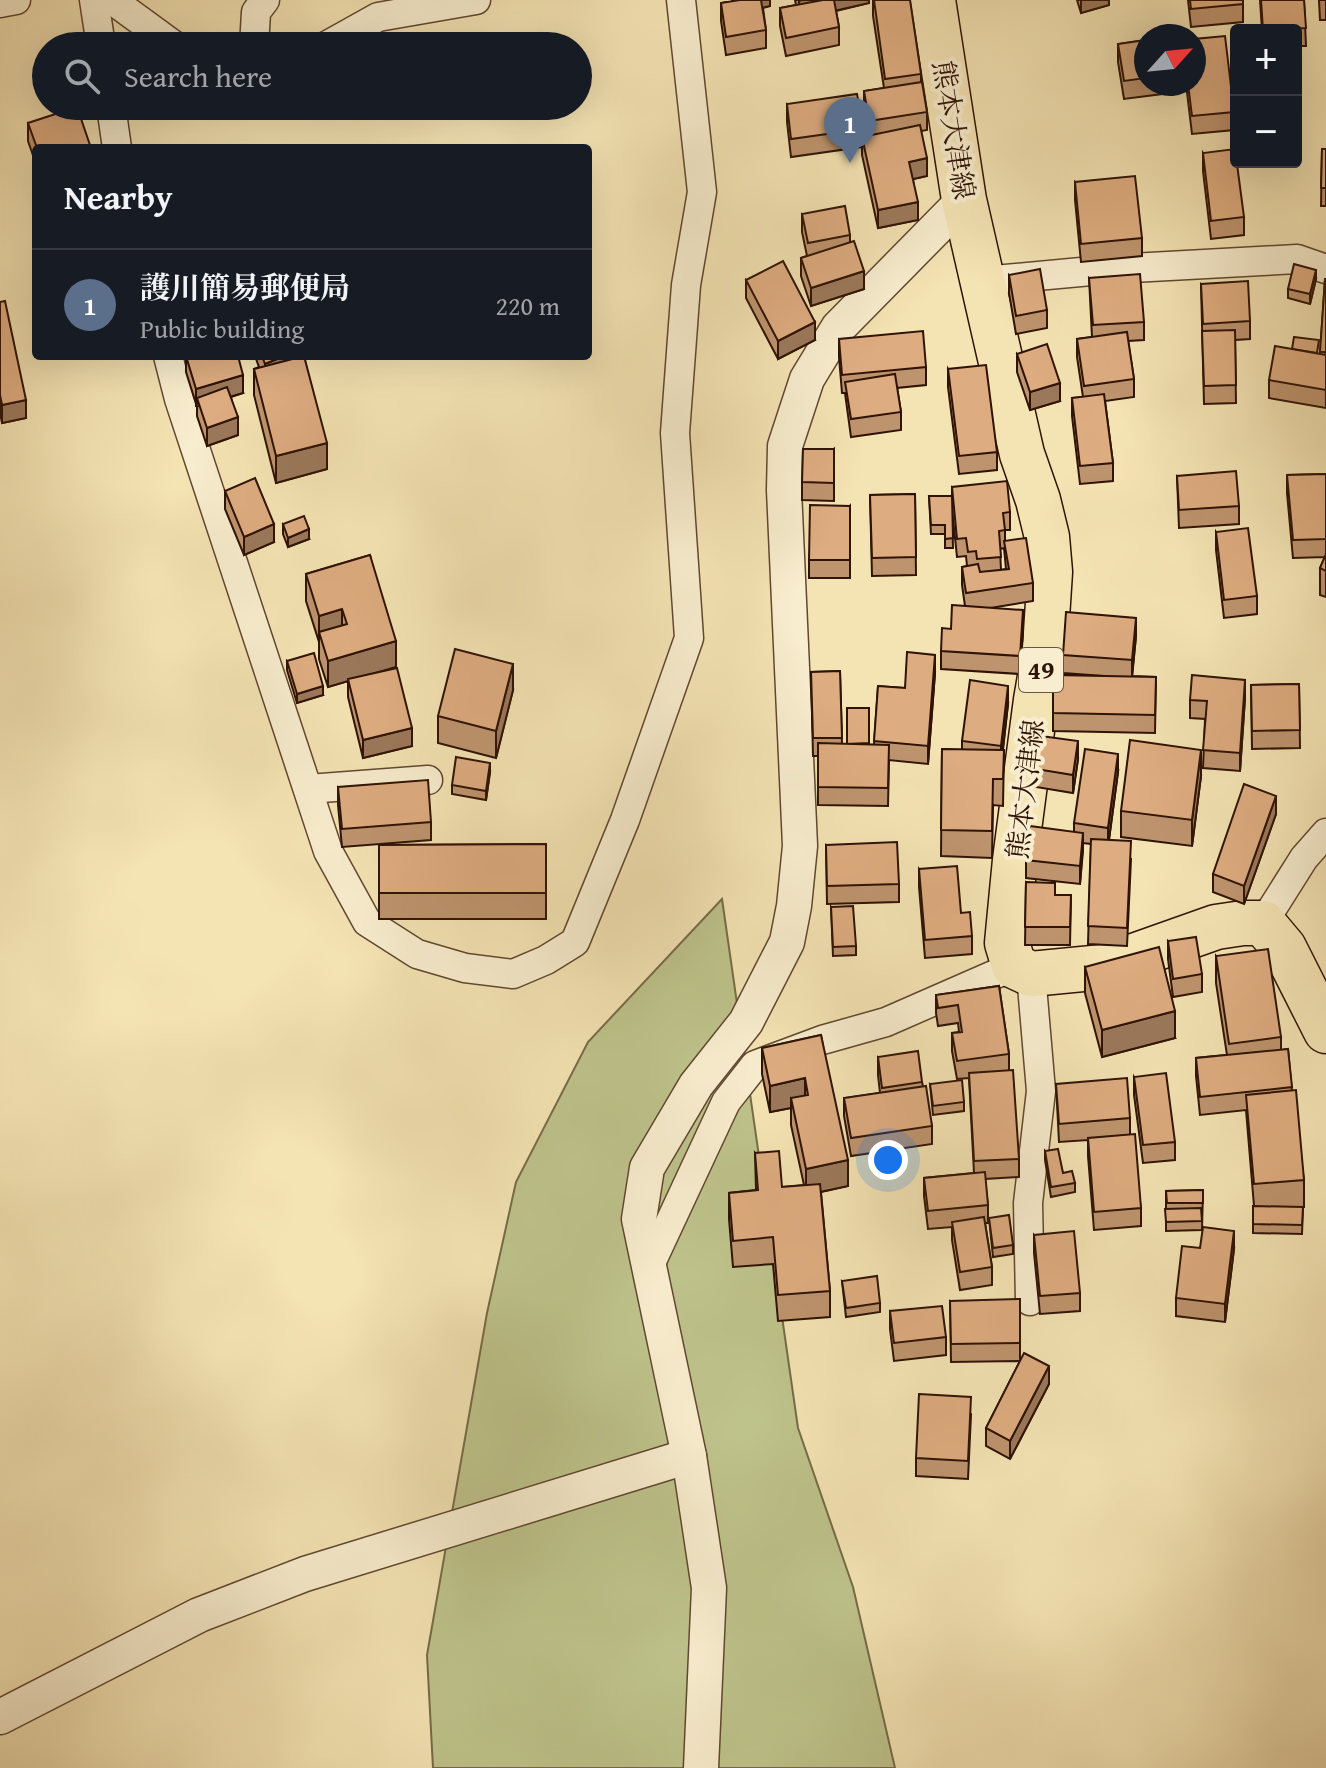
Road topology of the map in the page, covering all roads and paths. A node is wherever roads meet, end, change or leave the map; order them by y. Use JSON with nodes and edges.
{"nodes":[{"id":1,"x":16,"y":0,"type":"edge"},
{"id":2,"x":94,"y":0,"type":"edge"},
{"id":3,"x":112,"y":0,"type":"edge"},
{"id":4,"x":265,"y":0,"type":"edge"},
{"id":5,"x":476,"y":0,"type":"edge"},
{"id":6,"x":681,"y":0,"type":"edge"},
{"id":7,"x":933,"y":0,"type":"edge"},
{"id":8,"x":0,"y":3,"type":"edge"},
{"id":9,"x":99,"y":32,"type":"edge"},
{"id":10,"x":156,"y":32,"type":"edge"},
{"id":11,"x":255,"y":32,"type":"edge"},
{"id":12,"x":351,"y":32,"type":"edge"},
{"id":13,"x":113,"y":120,"type":"edge"},
{"id":14,"x":116,"y":144,"type":"edge"},
{"id":15,"x":964,"y":200,"type":"junction"},
{"id":16,"x":1326,"y":269,"type":"edge"},
{"id":17,"x":983,"y":281,"type":"junction"},
{"id":18,"x":169,"y":360,"type":"edge"},
{"id":19,"x":428,"y":780,"type":"edge"},
{"id":20,"x":308,"y":789,"type":"junction"},
{"id":21,"x":1326,"y":833,"type":"edge"},
{"id":22,"x":1263,"y":923,"type":"junction"},
{"id":23,"x":1023,"y":970,"type":"junction"},
{"id":24,"x":1326,"y":1031,"type":"edge"},
{"id":25,"x":650,"y":1265,"type":"junction"},
{"id":26,"x":1030,"y":1301,"type":"dead end"},
{"id":27,"x":689,"y":1456,"type":"junction"},
{"id":28,"x":0,"y":1717,"type":"edge"},
{"id":29,"x":701,"y":1768,"type":"edge"}],
"edges":[{"from":1,"to":8,"type":"street"},
{"from":2,"to":9,"type":"street"},
{"from":3,"to":10,"type":"street"},
{"from":4,"to":11,"type":"street"},
{"from":5,"to":12,"type":"street"},
{"from":6,"to":20,"type":"street"},
{"from":7,"to":15,"type":"main road","name":"熊本大津線","number":"49"},
{"from":13,"to":14,"type":"street"},
{"from":15,"to":17,"type":"main road","name":"熊本大津線","number":"49"},
{"from":15,"to":25,"type":"street"},
{"from":16,"to":17,"type":"street"},
{"from":17,"to":23,"type":"main road","name":"熊本大津線","number":"49"},
{"from":18,"to":20,"type":"street"},
{"from":19,"to":20,"type":"street"},
{"from":21,"to":22,"type":"street"},
{"from":22,"to":23,"type":"main road"},
{"from":22,"to":24,"type":"main road"},
{"from":23,"to":25,"type":"street"},
{"from":23,"to":26,"type":"street"},
{"from":25,"to":27,"type":"street"},
{"from":27,"to":28,"type":"street"},
{"from":27,"to":29,"type":"street"}]}
